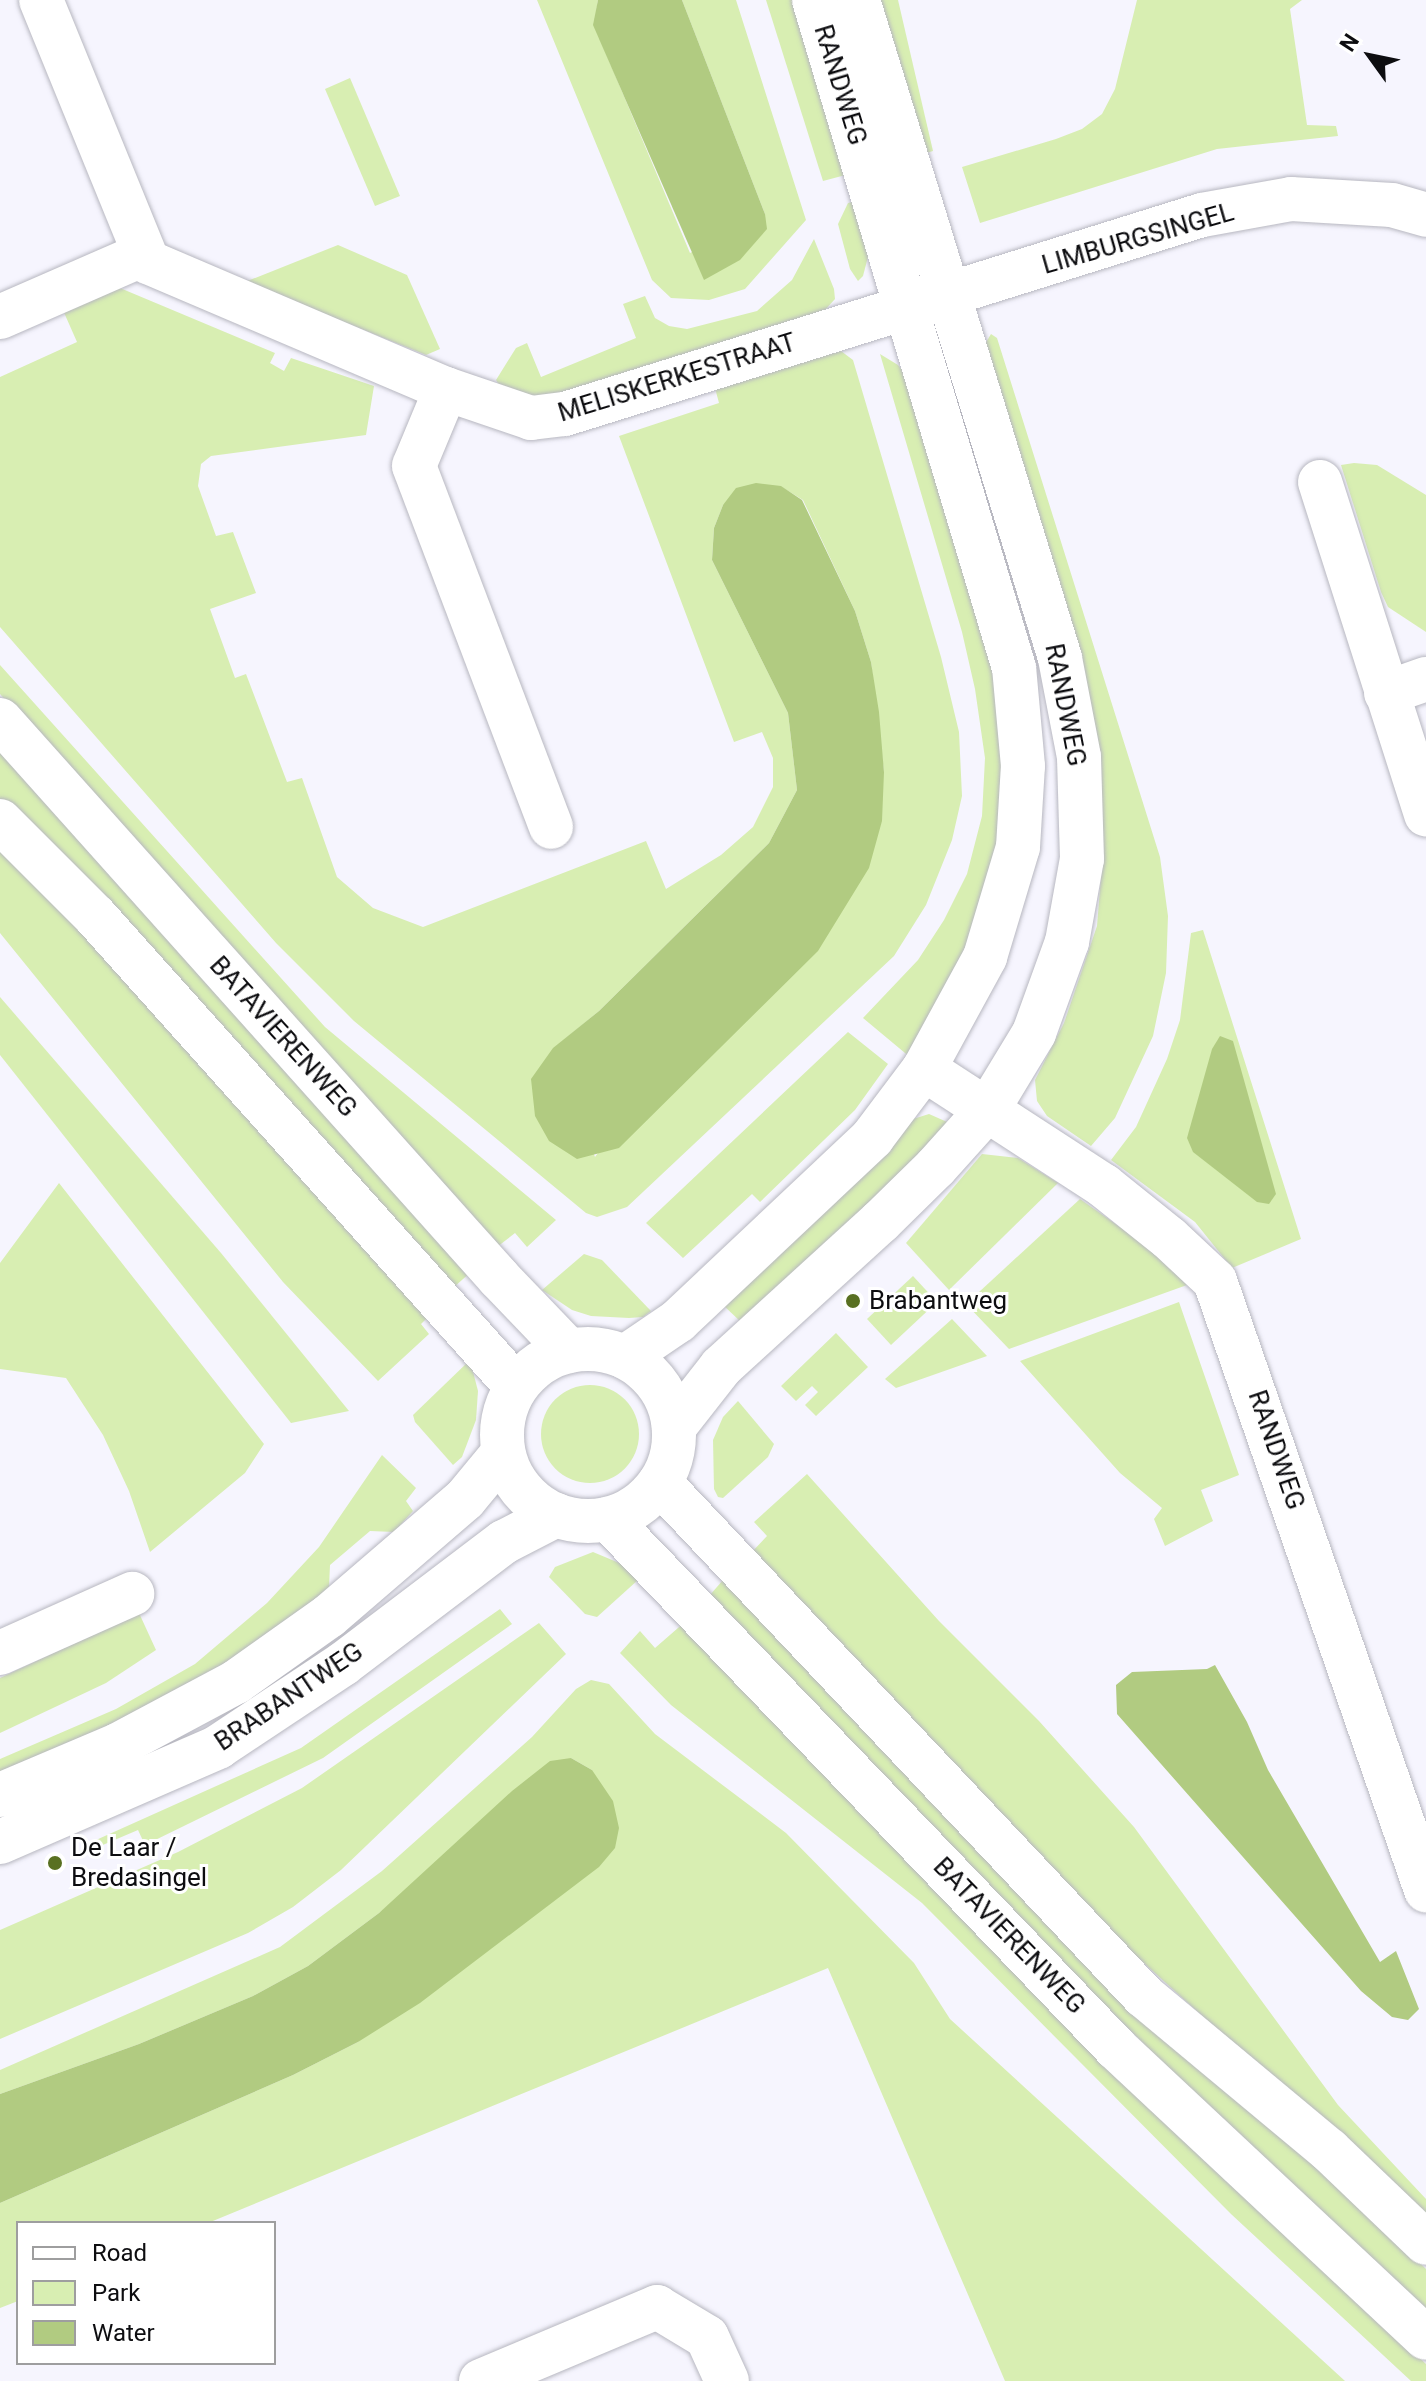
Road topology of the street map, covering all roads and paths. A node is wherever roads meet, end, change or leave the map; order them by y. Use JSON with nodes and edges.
{"nodes":[{"id":1,"x":41,"y":0,"type":"edge"},
{"id":2,"x":814,"y":0,"type":"edge"},
{"id":3,"x":858,"y":0,"type":"edge"},
{"id":4,"x":1426,"y":215,"type":"edge"},
{"id":5,"x":144,"y":254,"type":"junction"},
{"id":6,"x":928,"y":303,"type":"junction"},
{"id":7,"x":0,"y":317,"type":"edge"},
{"id":8,"x":446,"y":389,"type":"junction"},
{"id":9,"x":1320,"y":482,"type":"dead end"},
{"id":10,"x":1406,"y":686,"type":"edge"},
{"id":11,"x":0,"y":720,"type":"edge"},
{"id":12,"x":1426,"y":815,"type":"edge"},
{"id":13,"x":0,"y":821,"type":"edge"},
{"id":14,"x":551,"y":827,"type":"dead end"},
{"id":15,"x":924,"y":1069,"type":"junction"},
{"id":16,"x":988,"y":1109,"type":"junction"},
{"id":17,"x":569,"y":1351,"type":"junction"},
{"id":18,"x":625,"y":1357,"type":"junction"},
{"id":19,"x":516,"y":1386,"type":"junction"},
{"id":20,"x":674,"y":1427,"type":"junction"},
{"id":21,"x":503,"y":1453,"type":"junction"},
{"id":22,"x":660,"y":1483,"type":"junction"},
{"id":23,"x":556,"y":1515,"type":"junction"},
{"id":24,"x":608,"y":1519,"type":"junction"},
{"id":25,"x":132,"y":1594,"type":"dead end"},
{"id":26,"x":0,"y":1653,"type":"edge"},
{"id":27,"x":0,"y":1795,"type":"edge"},
{"id":28,"x":0,"y":1842,"type":"edge"},
{"id":29,"x":1426,"y":1890,"type":"edge"},
{"id":30,"x":1426,"y":2243,"type":"edge"},
{"id":31,"x":1426,"y":2338,"type":"edge"},
{"id":32,"x":481,"y":2381,"type":"edge"},
{"id":33,"x":727,"y":2381,"type":"edge"}],
"edges":[{"from":1,"to":5,"type":"street"},
{"from":2,"to":6,"type":"street","name":"RANDWEG"},
{"from":3,"to":6,"type":"street","name":"RANDWEG"},
{"from":4,"to":6,"type":"street","name":"LIMBURGSINGEL"},
{"from":5,"to":7,"type":"street"},
{"from":5,"to":8,"type":"street","name":"MELISKERKESTRAAT"},
{"from":6,"to":8,"type":"street","name":"MELISKERKESTRAAT"},
{"from":6,"to":15,"type":"street","name":"RANDWEG"},
{"from":6,"to":16,"type":"street","name":"RANDWEG"},
{"from":8,"to":14,"type":"street"},
{"from":9,"to":10,"type":"street"},
{"from":10,"to":12,"type":"street"},
{"from":11,"to":17,"type":"street","name":"BATAVIERENWEG"},
{"from":13,"to":19,"type":"street"},
{"from":15,"to":16,"type":"street","name":"RANDWEG"},
{"from":15,"to":18,"type":"street","name":"RANDWEG"},
{"from":16,"to":20,"type":"street","name":"RANDWEG"},
{"from":16,"to":29,"type":"street","name":"RANDWEG"},
{"from":17,"to":18,"type":"street"},
{"from":17,"to":19,"type":"street"},
{"from":18,"to":20,"type":"street"},
{"from":19,"to":21,"type":"street"},
{"from":20,"to":22,"type":"street"},
{"from":21,"to":23,"type":"street"},
{"from":21,"to":27,"type":"street","name":"BRABANTWEG"},
{"from":22,"to":24,"type":"street"},
{"from":22,"to":30,"type":"street"},
{"from":23,"to":24,"type":"street"},
{"from":23,"to":28,"type":"street","name":"BRABANTWEG"},
{"from":24,"to":31,"type":"street","name":"BATAVIERENWEG"},
{"from":25,"to":26,"type":"street"},
{"from":32,"to":33,"type":"street"}]}
